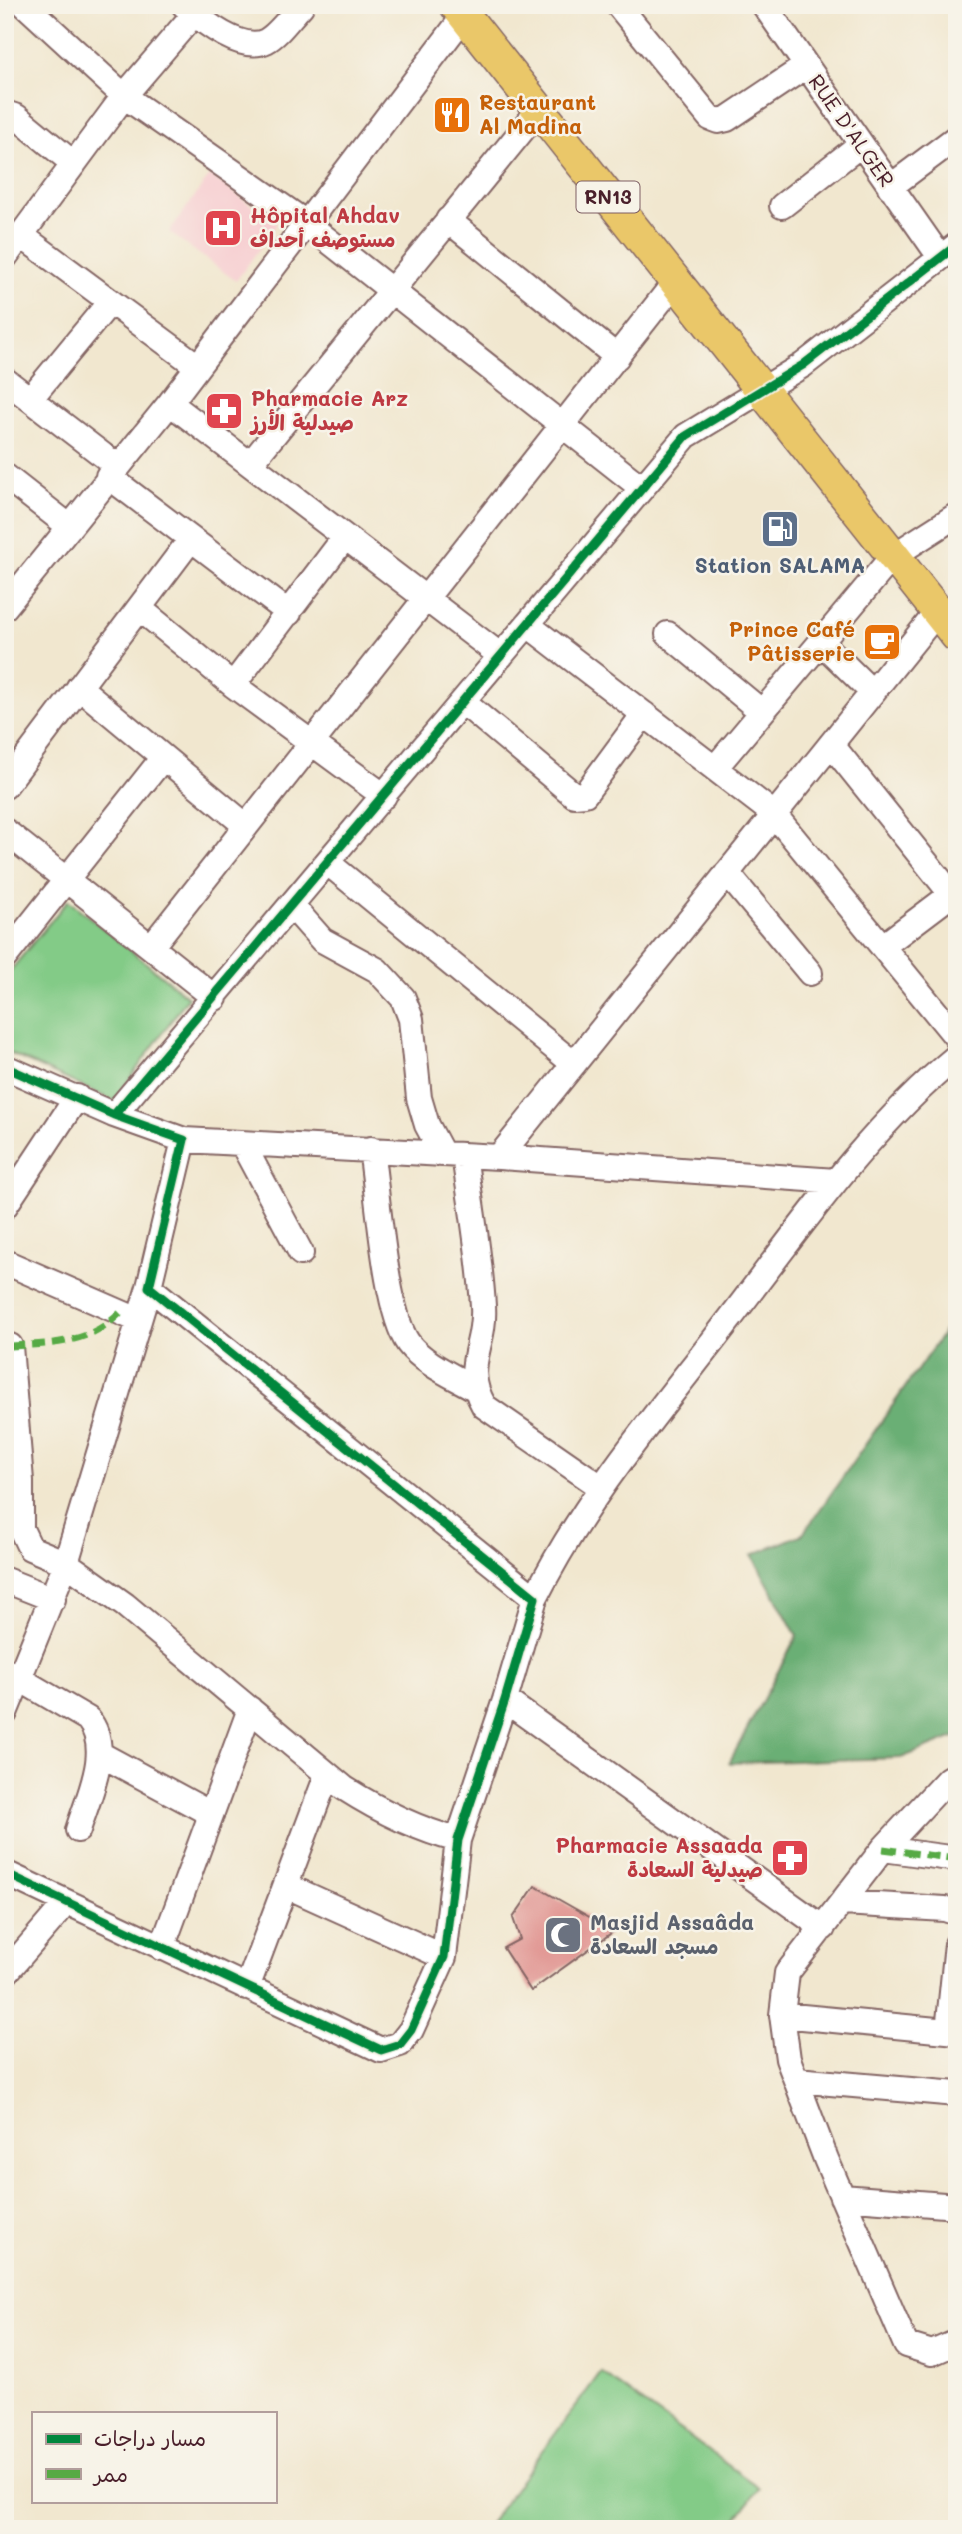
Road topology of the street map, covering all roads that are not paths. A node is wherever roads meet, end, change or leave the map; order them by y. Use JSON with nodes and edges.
{"nodes":[{"id":1,"x":25,"y":5,"type":"edge"},
{"id":2,"x":618,"y":5,"type":"edge"},
{"id":3,"x":764,"y":5,"type":"edge"},
{"id":4,"x":301,"y":6,"type":"edge"},
{"id":5,"x":189,"y":10,"type":"edge"},
{"id":6,"x":460,"y":11,"type":"edge"},
{"id":7,"x":806,"y":66,"type":"junction"},
{"id":8,"x":124,"y":96,"type":"junction"},
{"id":9,"x":538,"y":111,"type":"junction"},
{"id":10,"x":5,"y":113,"type":"edge"},
{"id":11,"x":957,"y":137,"type":"edge"},
{"id":12,"x":860,"y":145,"type":"junction"},
{"id":13,"x":74,"y":164,"type":"junction"},
{"id":14,"x":890,"y":187,"type":"junction"},
{"id":15,"x":782,"y":206,"type":"dead end"},
{"id":16,"x":449,"y":220,"type":"junction"},
{"id":17,"x":306,"y":223,"type":"junction"},
{"id":18,"x":22,"y":236,"type":"junction"},
{"id":19,"x":948,"y":251,"type":"edge"},
{"id":20,"x":5,"y":257,"type":"edge"},
{"id":21,"x":676,"y":281,"type":"junction"},
{"id":22,"x":391,"y":291,"type":"junction"},
{"id":23,"x":110,"y":302,"type":"junction"},
{"id":24,"x":617,"y":357,"type":"junction"},
{"id":25,"x":196,"y":365,"type":"junction"},
{"id":26,"x":5,"y":380,"type":"edge"},
{"id":27,"x":759,"y":391,"type":"junction"},
{"id":28,"x":30,"y":399,"type":"junction"},
{"id":29,"x":170,"y":402,"type":"junction"},
{"id":30,"x":562,"y":426,"type":"junction"},
{"id":31,"x":251,"y":463,"type":"junction"},
{"id":32,"x":113,"y":471,"type":"junction"},
{"id":33,"x":5,"y":476,"type":"edge"},
{"id":34,"x":642,"y":488,"type":"junction"},
{"id":35,"x":957,"y":515,"type":"edge"},
{"id":36,"x":70,"y":527,"type":"junction"},
{"id":37,"x":345,"y":537,"type":"junction"},
{"id":38,"x":191,"y":539,"type":"junction"},
{"id":39,"x":892,"y":556,"type":"junction"},
{"id":40,"x":425,"y":598,"type":"junction"},
{"id":41,"x":5,"y":607,"type":"edge"},
{"id":42,"x":139,"y":608,"type":"junction"},
{"id":43,"x":289,"y":613,"type":"junction"},
{"id":44,"x":947,"y":624,"type":"edge"},
{"id":45,"x":528,"y":625,"type":"junction"},
{"id":46,"x":668,"y":635,"type":"dead end"},
{"id":47,"x":821,"y":642,"type":"junction"},
{"id":48,"x":501,"y":656,"type":"junction"},
{"id":49,"x":233,"y":685,"type":"junction"},
{"id":50,"x":79,"y":687,"type":"junction"},
{"id":51,"x":872,"y":692,"type":"junction"},
{"id":52,"x":463,"y":702,"type":"junction"},
{"id":53,"x":762,"y":712,"type":"junction"},
{"id":54,"x":644,"y":714,"type":"junction"},
{"id":55,"x":310,"y":743,"type":"junction"},
{"id":56,"x":831,"y":744,"type":"junction"},
{"id":57,"x":162,"y":759,"type":"junction"},
{"id":58,"x":715,"y":768,"type":"junction"},
{"id":59,"x":5,"y":786,"type":"edge"},
{"id":60,"x":384,"y":796,"type":"junction"},
{"id":61,"x":774,"y":814,"type":"junction"},
{"id":62,"x":245,"y":825,"type":"junction"},
{"id":63,"x":5,"y":831,"type":"edge"},
{"id":64,"x":328,"y":863,"type":"junction"},
{"id":65,"x":727,"y":873,"type":"junction"},
{"id":66,"x":68,"y":881,"type":"junction"},
{"id":67,"x":954,"y":897,"type":"edge"},
{"id":68,"x":292,"y":906,"type":"junction"},
{"id":69,"x":883,"y":946,"type":"junction"},
{"id":70,"x":151,"y":947,"type":"junction"},
{"id":71,"x":5,"y":957,"type":"edge"},
{"id":72,"x":810,"y":973,"type":"dead end"},
{"id":73,"x":215,"y":998,"type":"junction"},
{"id":74,"x":957,"y":1038,"type":"edge"},
{"id":75,"x":957,"y":1056,"type":"edge"},
{"id":76,"x":574,"y":1063,"type":"junction"},
{"id":77,"x":5,"y":1067,"type":"edge"},
{"id":78,"x":77,"y":1097,"type":"junction"},
{"id":79,"x":114,"y":1115,"type":"junction"},
{"id":80,"x":184,"y":1140,"type":"junction"},
{"id":81,"x":242,"y":1143,"type":"junction"},
{"id":82,"x":371,"y":1149,"type":"junction"},
{"id":83,"x":453,"y":1154,"type":"junction"},
{"id":84,"x":499,"y":1157,"type":"junction"},
{"id":85,"x":836,"y":1181,"type":"junction"},
{"id":86,"x":5,"y":1206,"type":"edge"},
{"id":87,"x":301,"y":1253,"type":"dead end"},
{"id":88,"x":5,"y":1262,"type":"edge"},
{"id":89,"x":149,"y":1287,"type":"junction"},
{"id":90,"x":138,"y":1320,"type":"junction"},
{"id":91,"x":5,"y":1347,"type":"edge"},
{"id":92,"x":474,"y":1388,"type":"junction"},
{"id":93,"x":13,"y":1478,"type":"edge"},
{"id":94,"x":601,"y":1487,"type":"junction"},
{"id":95,"x":66,"y":1563,"type":"junction"},
{"id":96,"x":5,"y":1580,"type":"edge"},
{"id":97,"x":535,"y":1598,"type":"junction"},
{"id":98,"x":53,"y":1599,"type":"junction"},
{"id":99,"x":13,"y":1674,"type":"edge"},
{"id":100,"x":505,"y":1700,"type":"junction"},
{"id":101,"x":250,"y":1709,"type":"junction"},
{"id":102,"x":5,"y":1713,"type":"edge"},
{"id":103,"x":100,"y":1754,"type":"junction"},
{"id":104,"x":957,"y":1774,"type":"edge"},
{"id":105,"x":327,"y":1775,"type":"junction"},
{"id":106,"x":211,"y":1814,"type":"junction"},
{"id":107,"x":78,"y":1830,"type":"dead end"},
{"id":108,"x":458,"y":1840,"type":"junction"},
{"id":109,"x":883,"y":1849,"type":"junction"},
{"id":110,"x":957,"y":1859,"type":"edge"},
{"id":111,"x":5,"y":1873,"type":"edge"},
{"id":112,"x":287,"y":1886,"type":"junction"},
{"id":113,"x":66,"y":1903,"type":"junction"},
{"id":114,"x":842,"y":1903,"type":"junction"},
{"id":115,"x":957,"y":1913,"type":"edge"},
{"id":116,"x":823,"y":1928,"type":"junction"},
{"id":117,"x":957,"y":1944,"type":"edge"},
{"id":118,"x":162,"y":1948,"type":"junction"},
{"id":119,"x":444,"y":1957,"type":"junction"},
{"id":120,"x":5,"y":1974,"type":"edge"},
{"id":121,"x":247,"y":1988,"type":"junction"},
{"id":122,"x":782,"y":2015,"type":"junction"},
{"id":123,"x":953,"y":2032,"type":"edge"},
{"id":124,"x":796,"y":2080,"type":"junction"},
{"id":125,"x":957,"y":2094,"type":"edge"},
{"id":126,"x":842,"y":2197,"type":"junction"},
{"id":127,"x":957,"y":2206,"type":"edge"},
{"id":128,"x":957,"y":2342,"type":"edge"}],
"edges":[{"from":1,"to":8,"type":"street"},
{"from":2,"to":7,"type":"street"},
{"from":3,"to":7,"type":"street","name":"RUE D'ALGER"},
{"from":4,"to":5,"type":"street"},
{"from":5,"to":8,"type":"street"},
{"from":6,"to":9,"type":"main road","number":"RN13"},
{"from":6,"to":17,"type":"street"},
{"from":7,"to":12,"type":"street","name":"RUE D'ALGER"},
{"from":8,"to":13,"type":"street"},
{"from":8,"to":17,"type":"street"},
{"from":9,"to":16,"type":"street"},
{"from":9,"to":21,"type":"main road","number":"RN13"},
{"from":10,"to":13,"type":"street"},
{"from":11,"to":14,"type":"street"},
{"from":12,"to":14,"type":"street","name":"RUE D'ALGER"},
{"from":12,"to":15,"type":"street"},
{"from":13,"to":18,"type":"street"},
{"from":14,"to":19,"type":"street","name":"RUE D'ALGER"},
{"from":16,"to":22,"type":"street"},
{"from":16,"to":24,"type":"street"},
{"from":17,"to":22,"type":"street"},
{"from":17,"to":25,"type":"street"},
{"from":18,"to":20,"type":"street"},
{"from":18,"to":23,"type":"street"},
{"from":19,"to":27,"type":"street"},
{"from":21,"to":24,"type":"street"},
{"from":21,"to":27,"type":"main road","number":"RN13"},
{"from":22,"to":30,"type":"street"},
{"from":22,"to":31,"type":"street"},
{"from":23,"to":25,"type":"street"},
{"from":23,"to":28,"type":"street"},
{"from":24,"to":30,"type":"street"},
{"from":25,"to":29,"type":"street"},
{"from":26,"to":28,"type":"street"},
{"from":27,"to":34,"type":"street"},
{"from":27,"to":39,"type":"main road","number":"RN13"},
{"from":28,"to":32,"type":"street"},
{"from":29,"to":31,"type":"street"},
{"from":29,"to":32,"type":"street"},
{"from":30,"to":34,"type":"street"},
{"from":30,"to":40,"type":"street"},
{"from":31,"to":37,"type":"street"},
{"from":32,"to":36,"type":"street"},
{"from":32,"to":38,"type":"street"},
{"from":33,"to":36,"type":"street"},
{"from":34,"to":45,"type":"street"},
{"from":35,"to":39,"type":"street"},
{"from":36,"to":41,"type":"street"},
{"from":37,"to":40,"type":"street"},
{"from":37,"to":43,"type":"street"},
{"from":38,"to":42,"type":"street"},
{"from":38,"to":43,"type":"street"},
{"from":39,"to":44,"type":"main road","number":"RN13"},
{"from":39,"to":47,"type":"street"},
{"from":40,"to":48,"type":"street"},
{"from":40,"to":55,"type":"street"},
{"from":42,"to":49,"type":"street"},
{"from":42,"to":50,"type":"street"},
{"from":43,"to":49,"type":"street"},
{"from":44,"to":51,"type":"street"},
{"from":45,"to":48,"type":"street"},
{"from":45,"to":54,"type":"street"},
{"from":46,"to":53,"type":"street"},
{"from":47,"to":51,"type":"street"},
{"from":47,"to":53,"type":"street"},
{"from":48,"to":52,"type":"street"},
{"from":49,"to":55,"type":"street"},
{"from":50,"to":57,"type":"street"},
{"from":50,"to":59,"type":"street"},
{"from":51,"to":56,"type":"street"},
{"from":52,"to":54,"type":"street"},
{"from":52,"to":60,"type":"street"},
{"from":53,"to":58,"type":"street"},
{"from":54,"to":58,"type":"street"},
{"from":55,"to":60,"type":"street"},
{"from":55,"to":62,"type":"street"},
{"from":56,"to":61,"type":"street"},
{"from":56,"to":67,"type":"street"},
{"from":57,"to":62,"type":"street"},
{"from":57,"to":66,"type":"street"},
{"from":58,"to":61,"type":"street"},
{"from":60,"to":64,"type":"street"},
{"from":61,"to":65,"type":"street"},
{"from":61,"to":69,"type":"street"},
{"from":62,"to":70,"type":"street"},
{"from":63,"to":66,"type":"street"},
{"from":64,"to":68,"type":"street"},
{"from":64,"to":76,"type":"street"},
{"from":65,"to":72,"type":"street"},
{"from":65,"to":76,"type":"street"},
{"from":66,"to":70,"type":"street"},
{"from":66,"to":71,"type":"street"},
{"from":67,"to":69,"type":"street"},
{"from":68,"to":73,"type":"street"},
{"from":68,"to":83,"type":"street"},
{"from":69,"to":74,"type":"street"},
{"from":70,"to":73,"type":"street"},
{"from":73,"to":79,"type":"street"},
{"from":75,"to":85,"type":"street"},
{"from":76,"to":84,"type":"street"},
{"from":77,"to":78,"type":"street"},
{"from":78,"to":79,"type":"street"},
{"from":78,"to":86,"type":"street"},
{"from":79,"to":80,"type":"street"},
{"from":80,"to":81,"type":"street"},
{"from":80,"to":89,"type":"street"},
{"from":81,"to":82,"type":"street"},
{"from":81,"to":87,"type":"street"},
{"from":82,"to":83,"type":"street"},
{"from":82,"to":92,"type":"street"},
{"from":83,"to":84,"type":"street"},
{"from":83,"to":92,"type":"street"},
{"from":84,"to":85,"type":"street"},
{"from":85,"to":94,"type":"street"},
{"from":88,"to":90,"type":"street"},
{"from":89,"to":90,"type":"street"},
{"from":89,"to":97,"type":"street"},
{"from":90,"to":95,"type":"street"},
{"from":91,"to":93,"type":"street"},
{"from":92,"to":94,"type":"street"},
{"from":93,"to":95,"type":"street"},
{"from":94,"to":97,"type":"street"},
{"from":95,"to":98,"type":"street"},
{"from":95,"to":101,"type":"street"},
{"from":96,"to":98,"type":"street"},
{"from":97,"to":100,"type":"street"},
{"from":98,"to":99,"type":"street"},
{"from":99,"to":102,"type":"street"},
{"from":99,"to":103,"type":"street"},
{"from":100,"to":108,"type":"street"},
{"from":100,"to":116,"type":"street"},
{"from":101,"to":105,"type":"street"},
{"from":101,"to":106,"type":"street"},
{"from":103,"to":106,"type":"street"},
{"from":103,"to":107,"type":"street"},
{"from":104,"to":109,"type":"street"},
{"from":105,"to":108,"type":"street"},
{"from":105,"to":112,"type":"street"},
{"from":106,"to":118,"type":"street"},
{"from":108,"to":119,"type":"street"},
{"from":109,"to":110,"type":"street"},
{"from":109,"to":114,"type":"street"},
{"from":111,"to":113,"type":"street"},
{"from":112,"to":119,"type":"street"},
{"from":112,"to":121,"type":"street"},
{"from":113,"to":118,"type":"street"},
{"from":113,"to":120,"type":"street"},
{"from":114,"to":115,"type":"street"},
{"from":114,"to":116,"type":"street"},
{"from":116,"to":122,"type":"street"},
{"from":117,"to":123,"type":"street"},
{"from":118,"to":121,"type":"street"},
{"from":119,"to":121,"type":"street"},
{"from":122,"to":123,"type":"street"},
{"from":122,"to":124,"type":"street"},
{"from":124,"to":125,"type":"street"},
{"from":124,"to":126,"type":"street"},
{"from":126,"to":127,"type":"street"},
{"from":126,"to":128,"type":"street"}]}
